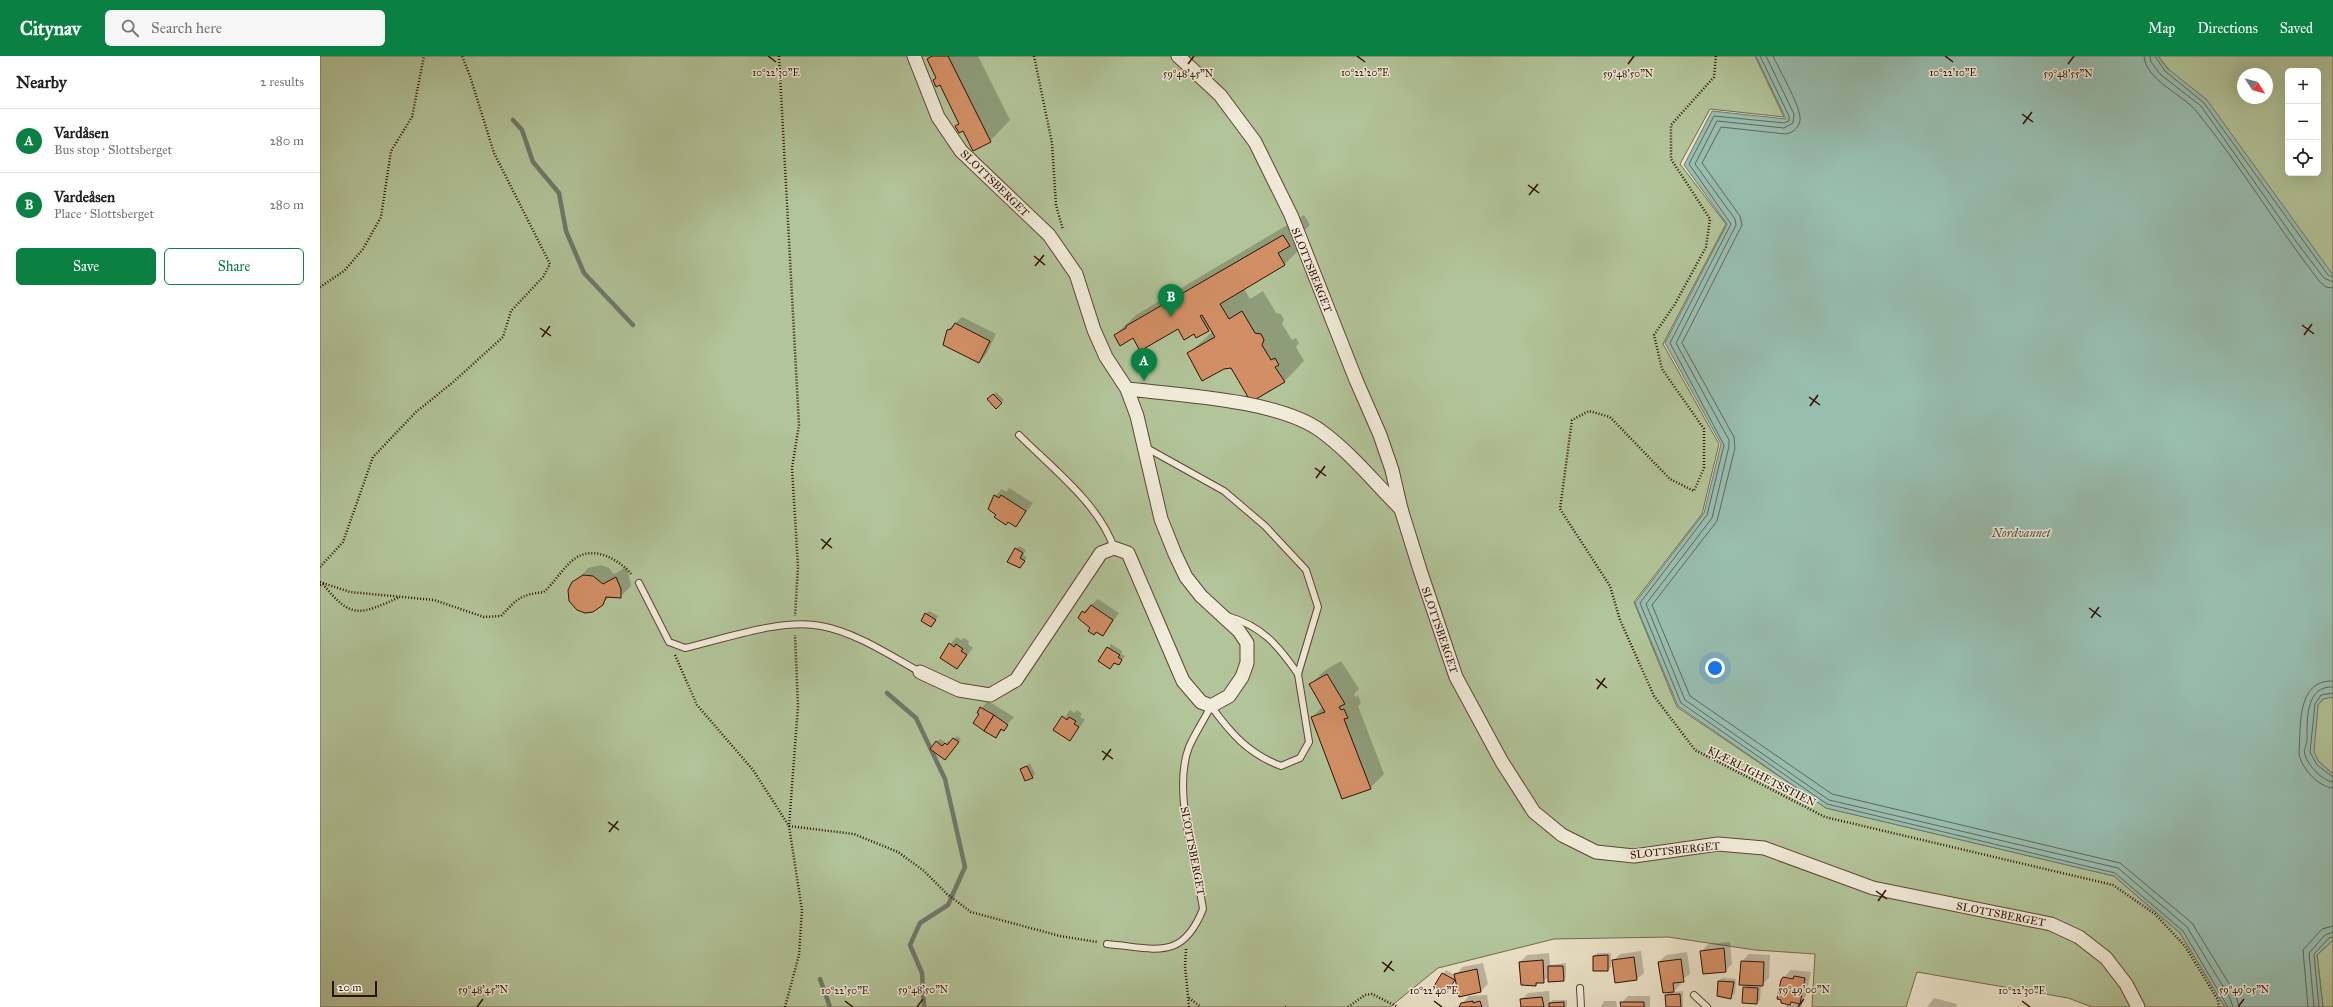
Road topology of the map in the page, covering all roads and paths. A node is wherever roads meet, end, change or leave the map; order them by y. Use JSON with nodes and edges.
{"nodes":[{"id":1,"x":424,"y":56,"type":"edge"},
{"id":2,"x":462,"y":56,"type":"edge"},
{"id":3,"x":779,"y":56,"type":"edge"},
{"id":4,"x":914,"y":56,"type":"edge"},
{"id":5,"x":1034,"y":56,"type":"edge"},
{"id":6,"x":1178,"y":56,"type":"edge"},
{"id":7,"x":1716,"y":56,"type":"edge"},
{"id":8,"x":1064,"y":232,"type":"dead end"},
{"id":9,"x":320,"y":287,"type":"edge"},
{"id":10,"x":1127,"y":389,"type":"junction"},
{"id":11,"x":1020,"y":435,"type":"dead end"},
{"id":12,"x":1144,"y":447,"type":"junction"},
{"id":13,"x":1401,"y":509,"type":"junction"},
{"id":14,"x":1114,"y":548,"type":"junction"},
{"id":15,"x":320,"y":567,"type":"edge"},
{"id":16,"x":639,"y":583,"type":"joint"},
{"id":17,"x":321,"y":584,"type":"edge"},
{"id":18,"x":401,"y":597,"type":"junction"},
{"id":19,"x":1220,"y":614,"type":"junction"},
{"id":20,"x":795,"y":623,"type":"junction"},
{"id":21,"x":669,"y":642,"type":"junction"},
{"id":22,"x":920,"y":672,"type":"joint"},
{"id":23,"x":1298,"y":674,"type":"junction"},
{"id":24,"x":1211,"y":706,"type":"junction"},
{"id":25,"x":789,"y":826,"type":"junction"},
{"id":26,"x":1187,"y":939,"type":"junction"},
{"id":27,"x":1107,"y":944,"type":"joint"},
{"id":28,"x":1580,"y":988,"type":"dead end"},
{"id":29,"x":1694,"y":995,"type":"dead end"},
{"id":30,"x":1189,"y":997,"type":"junction"},
{"id":31,"x":785,"y":1007,"type":"edge"},
{"id":32,"x":1189,"y":1007,"type":"edge"},
{"id":33,"x":1201,"y":1007,"type":"edge"},
{"id":34,"x":1348,"y":1007,"type":"edge"},
{"id":35,"x":1398,"y":1007,"type":"edge"},
{"id":36,"x":1580,"y":1007,"type":"edge"},
{"id":37,"x":1707,"y":1007,"type":"edge"},
{"id":38,"x":2138,"y":1007,"type":"edge"},
{"id":39,"x":2219,"y":1007,"type":"edge"}],
"edges":[{"from":1,"to":9,"type":"path"},
{"from":2,"to":15,"type":"path"},
{"from":3,"to":20,"type":"path"},
{"from":4,"to":10,"type":"street","name":"SLOTTSBERGET"},
{"from":5,"to":8,"type":"path"},
{"from":6,"to":13,"type":"street","name":"SLOTTSBERGET"},
{"from":7,"to":39,"type":"path","name":"KJÆRLIGHETSSTIEN"},
{"from":10,"to":12,"type":"street","name":"SLOTTSBERGET"},
{"from":10,"to":13,"type":"street","name":"SLOTTSBERGET"},
{"from":11,"to":14,"type":"lane"},
{"from":12,"to":19,"type":"street","name":"SLOTTSBERGET"},
{"from":12,"to":23,"type":"lane","name":"SLOTTSBERGET"},
{"from":13,"to":38,"type":"street","name":"SLOTTSBERGET"},
{"from":14,"to":22,"type":"street"},
{"from":14,"to":24,"type":"street","name":"SLOTTSBERGET"},
{"from":16,"to":18,"type":"path"},
{"from":16,"to":21,"type":"lane"},
{"from":17,"to":18,"type":"path"},
{"from":17,"to":18,"type":"path"},
{"from":19,"to":23,"type":"lane","name":"SLOTTSBERGET"},
{"from":19,"to":24,"type":"street","name":"SLOTTSBERGET"},
{"from":20,"to":21,"type":"lane"},
{"from":20,"to":22,"type":"lane"},
{"from":20,"to":25,"type":"path"},
{"from":21,"to":25,"type":"path"},
{"from":23,"to":24,"type":"lane","name":"SLOTTSBERGET"},
{"from":24,"to":26,"type":"lane","name":"SLOTTSBERGET"},
{"from":25,"to":27,"type":"path"},
{"from":25,"to":31,"type":"path"},
{"from":26,"to":27,"type":"lane"},
{"from":26,"to":30,"type":"path"},
{"from":28,"to":36,"type":"lane"},
{"from":29,"to":37,"type":"lane"},
{"from":30,"to":32,"type":"path"},
{"from":30,"to":33,"type":"path"},
{"from":34,"to":35,"type":"path"}]}
